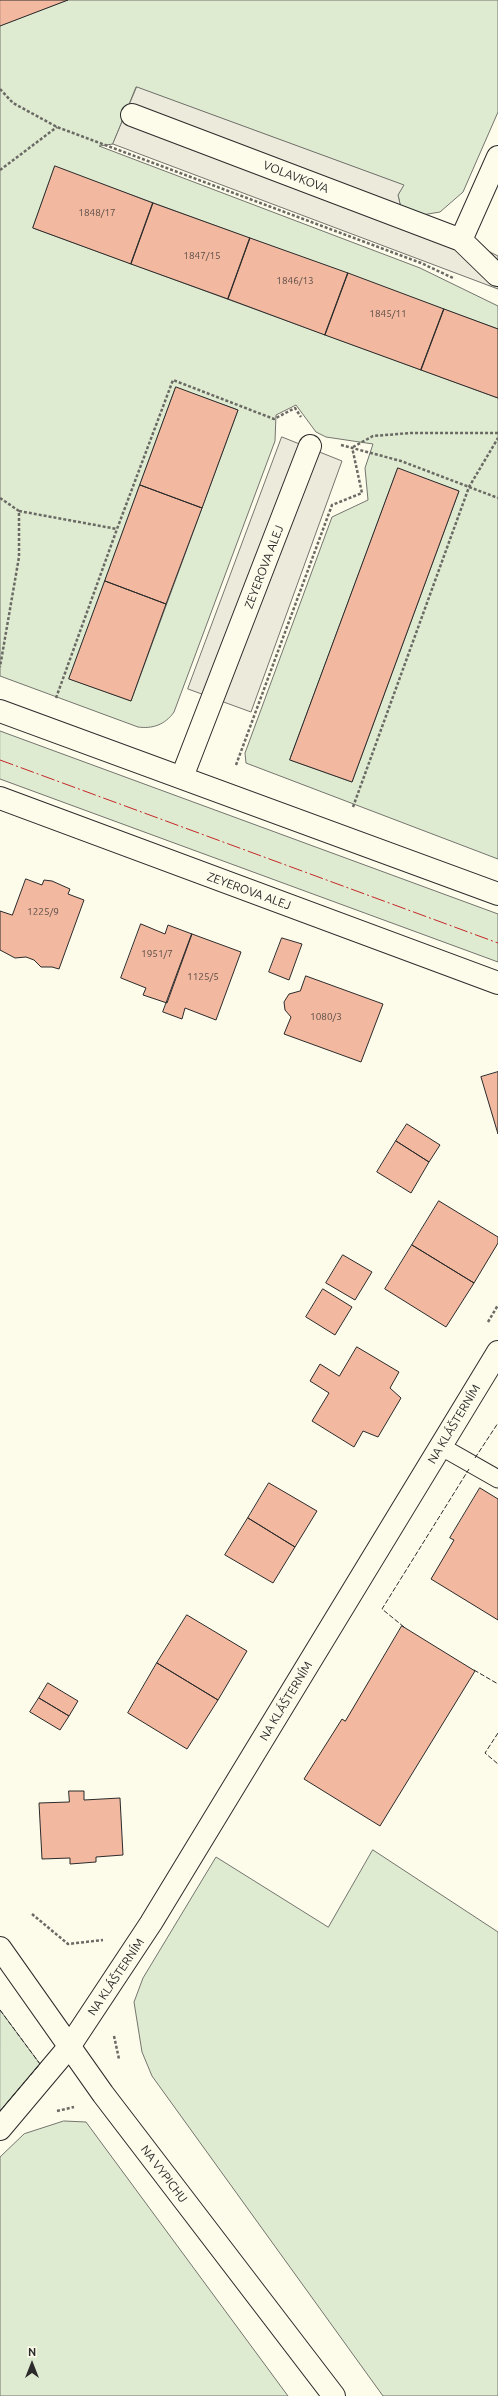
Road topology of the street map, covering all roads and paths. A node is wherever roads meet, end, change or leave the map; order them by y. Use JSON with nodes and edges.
{"nodes":[{"id":1,"x":0,"y":89,"type":"edge"},
{"id":2,"x":132,"y":115,"type":"dead end"},
{"id":3,"x":57,"y":127,"type":"junction"},
{"id":4,"x":498,"y":157,"type":"edge"},
{"id":5,"x":0,"y":170,"type":"edge"},
{"id":6,"x":461,"y":240,"type":"junction"},
{"id":7,"x":497,"y":275,"type":"edge"},
{"id":8,"x":456,"y":279,"type":"dead end"},
{"id":9,"x":304,"y":421,"type":"dead end"},
{"id":10,"x":498,"y":433,"type":"edge"},
{"id":11,"x":498,"y":438,"type":"edge"},
{"id":12,"x":339,"y":444,"type":"dead end"},
{"id":13,"x":310,"y":446,"type":"dead end"},
{"id":14,"x":352,"y":447,"type":"junction"},
{"id":15,"x":469,"y":487,"type":"junction"},
{"id":16,"x":0,"y":498,"type":"edge"},
{"id":17,"x":498,"y":498,"type":"edge"},
{"id":18,"x":19,"y":511,"type":"junction"},
{"id":19,"x":117,"y":529,"type":"junction"},
{"id":20,"x":0,"y":667,"type":"edge"},
{"id":21,"x":54,"y":704,"type":"dead end"},
{"id":22,"x":0,"y":710,"type":"edge"},
{"id":23,"x":234,"y":770,"type":"dead end"},
{"id":24,"x":182,"y":777,"type":"junction"},
{"id":25,"x":0,"y":798,"type":"edge"},
{"id":26,"x":351,"y":813,"type":"dead end"},
{"id":27,"x":498,"y":894,"type":"edge"},
{"id":28,"x":498,"y":983,"type":"edge"},
{"id":29,"x":498,"y":1352,"type":"edge"},
{"id":30,"x":440,"y":1446,"type":"junction"},
{"id":31,"x":498,"y":1479,"type":"edge"},
{"id":32,"x":0,"y":1948,"type":"edge"},
{"id":33,"x":69,"y":2047,"type":"junction"},
{"id":34,"x":0,"y":2129,"type":"edge"},
{"id":35,"x":334,"y":2396,"type":"edge"}],
"edges":[{"from":1,"to":3,"type":"path"},
{"from":2,"to":6,"type":"street","name":"VOLAVKOVA"},
{"from":3,"to":5,"type":"path"},
{"from":3,"to":8,"type":"path"},
{"from":4,"to":6,"type":"street"},
{"from":6,"to":7,"type":"street","name":"VOLAVKOVA"},
{"from":9,"to":19,"type":"path"},
{"from":10,"to":14,"type":"path"},
{"from":11,"to":15,"type":"path"},
{"from":12,"to":14,"type":"path"},
{"from":13,"to":24,"type":"street","name":"ZEYEROVA ALEJ"},
{"from":14,"to":15,"type":"path"},
{"from":14,"to":23,"type":"path"},
{"from":15,"to":17,"type":"path"},
{"from":15,"to":26,"type":"path"},
{"from":16,"to":18,"type":"path"},
{"from":18,"to":19,"type":"path"},
{"from":18,"to":20,"type":"path"},
{"from":19,"to":21,"type":"path"},
{"from":22,"to":24,"type":"street"},
{"from":24,"to":27,"type":"street"},
{"from":25,"to":28,"type":"street","name":"ZEYEROVA ALEJ"},
{"from":29,"to":30,"type":"street","name":"NA KLÁŠTERNÍM"},
{"from":30,"to":31,"type":"lane"},
{"from":30,"to":33,"type":"street","name":"NA KLÁŠTERNÍM"},
{"from":32,"to":33,"type":"street","name":"NA VYPICHU"},
{"from":33,"to":34,"type":"street","name":"NA KLÁŠTERNÍM"},
{"from":33,"to":35,"type":"street","name":"NA VYPICHU"}]}
